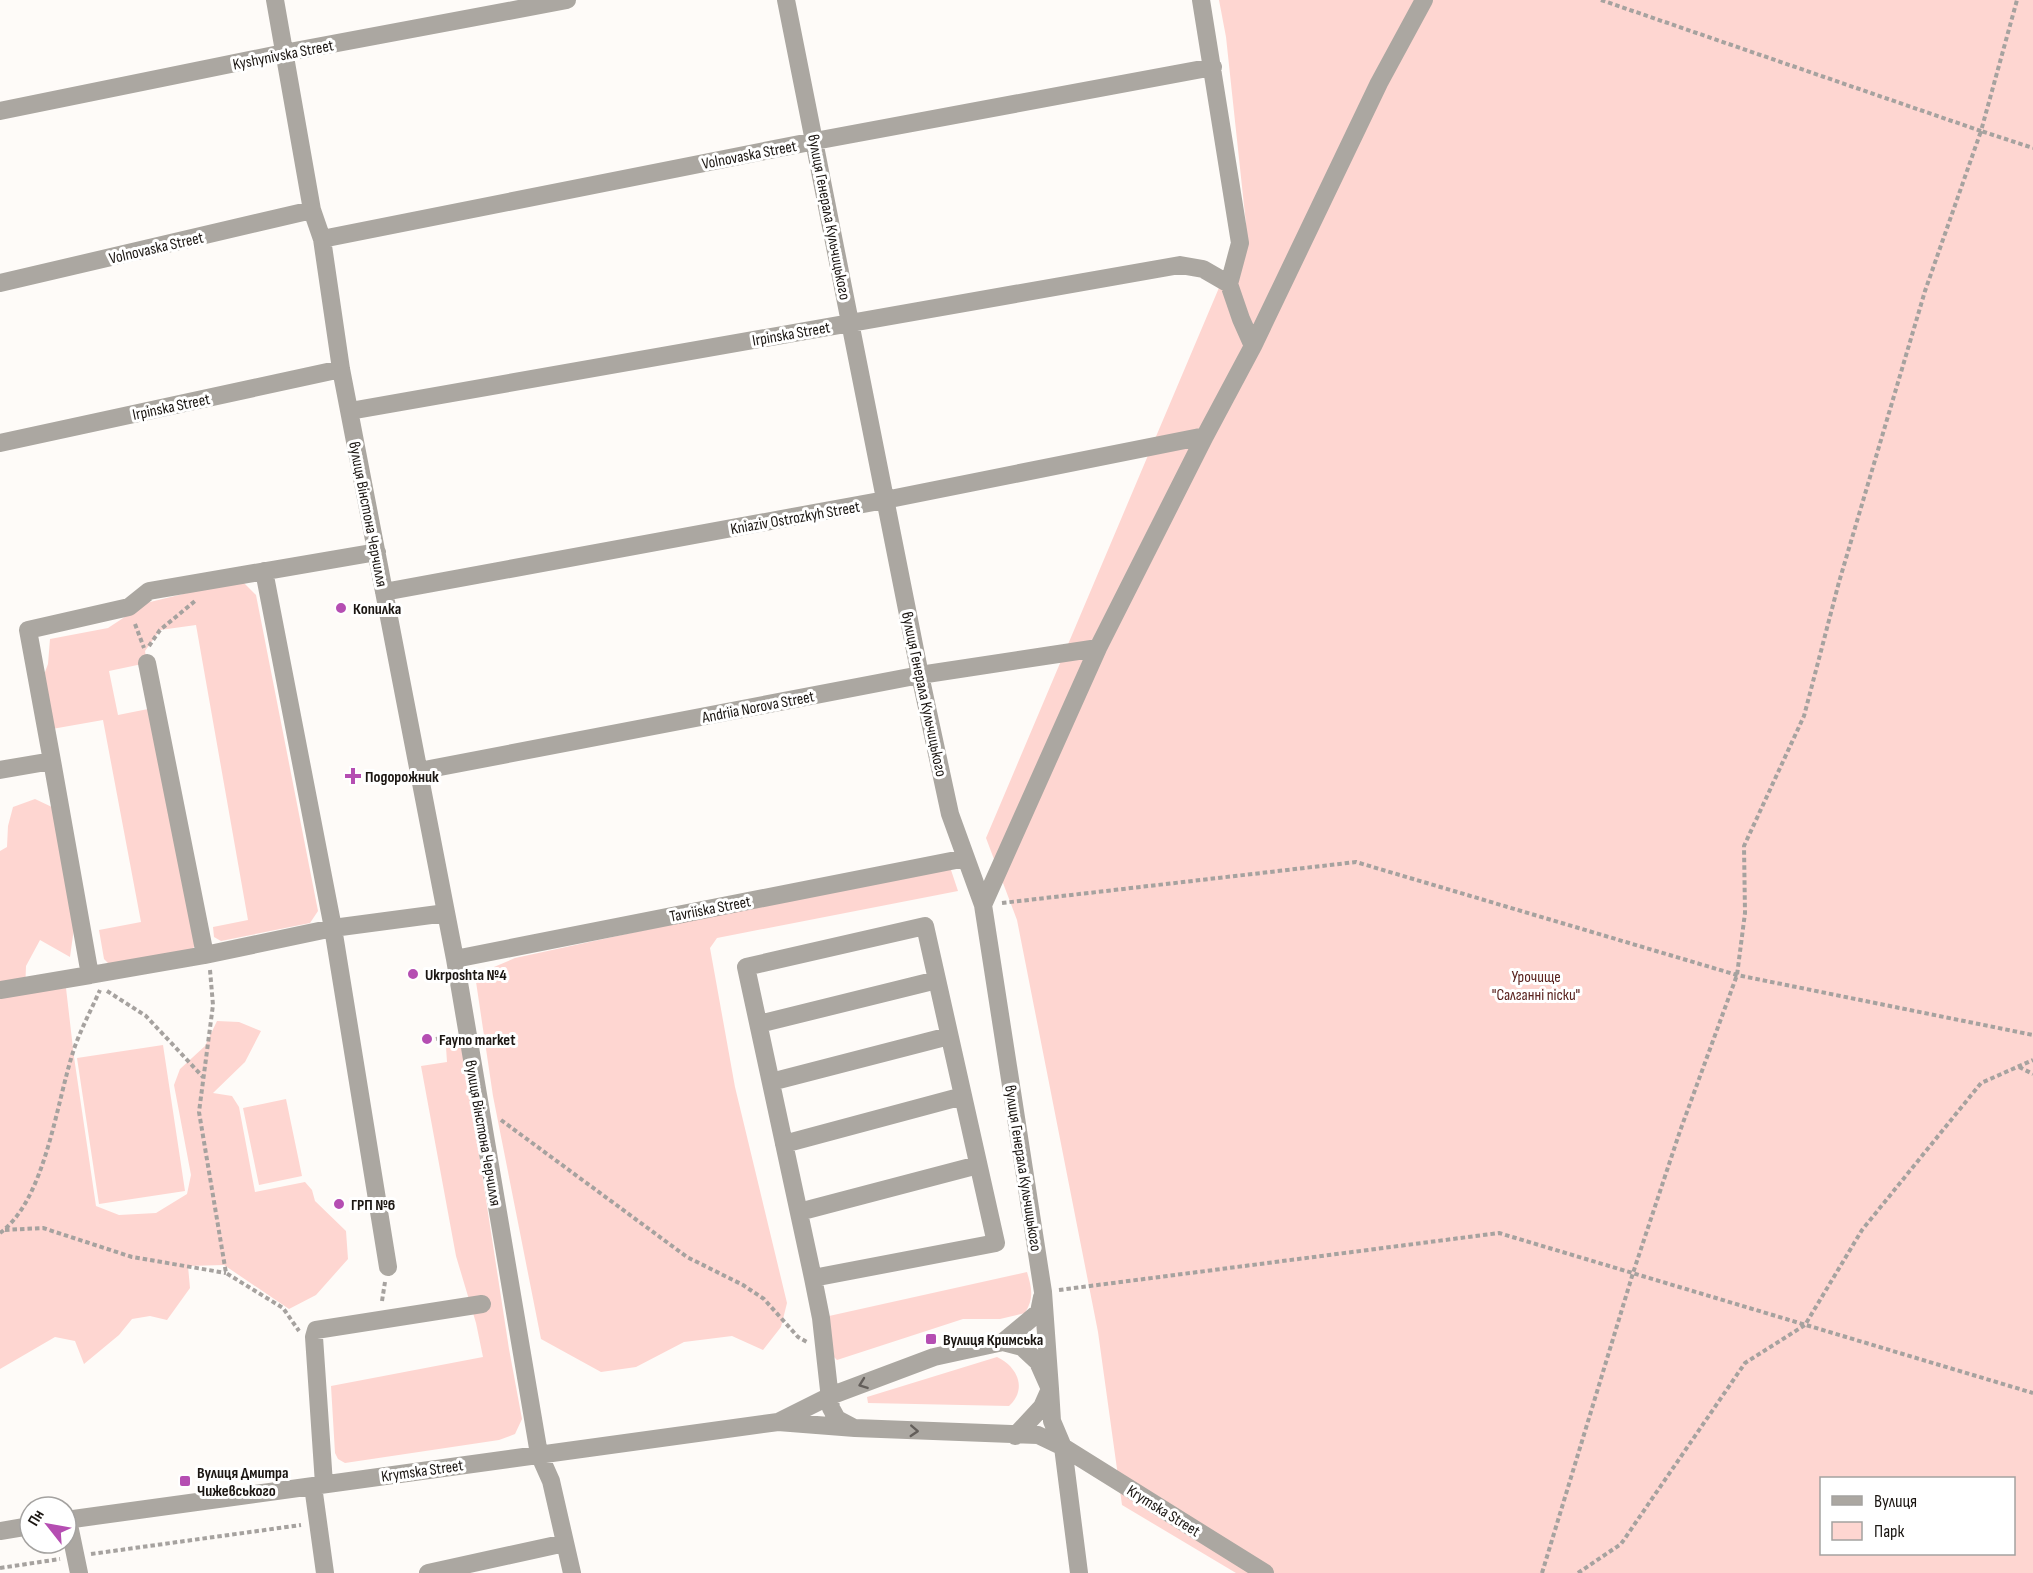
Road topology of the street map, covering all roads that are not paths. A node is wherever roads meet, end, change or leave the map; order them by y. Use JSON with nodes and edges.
{"nodes":[{"id":1,"x":275,"y":0,"type":"edge"},
{"id":2,"x":567,"y":0,"type":"edge"},
{"id":3,"x":786,"y":0,"type":"edge"},
{"id":4,"x":1202,"y":0,"type":"edge"},
{"id":5,"x":1424,"y":0,"type":"edge"},
{"id":6,"x":284,"y":53,"type":"junction"},
{"id":7,"x":1213,"y":67,"type":"junction"},
{"id":8,"x":0,"y":111,"type":"edge"},
{"id":9,"x":815,"y":141,"type":"junction"},
{"id":10,"x":312,"y":210,"type":"junction"},
{"id":11,"x":322,"y":239,"type":"junction"},
{"id":12,"x":0,"y":283,"type":"edge"},
{"id":13,"x":1229,"y":284,"type":"junction"},
{"id":14,"x":850,"y":322,"type":"junction"},
{"id":15,"x":1253,"y":346,"type":"junction"},
{"id":16,"x":341,"y":369,"type":"junction"},
{"id":17,"x":350,"y":411,"type":"junction"},
{"id":18,"x":1205,"y":436,"type":"junction"},
{"id":19,"x":0,"y":443,"type":"edge"},
{"id":20,"x":885,"y":500,"type":"junction"},
{"id":21,"x":376,"y":552,"type":"junction"},
{"id":22,"x":264,"y":571,"type":"junction"},
{"id":23,"x":384,"y":592,"type":"junction"},
{"id":24,"x":1098,"y":648,"type":"junction"},
{"id":25,"x":147,"y":663,"type":"dead end"},
{"id":26,"x":920,"y":675,"type":"junction"},
{"id":27,"x":52,"y":761,"type":"junction"},
{"id":28,"x":0,"y":770,"type":"edge"},
{"id":29,"x":419,"y":771,"type":"junction"},
{"id":30,"x":966,"y":858,"type":"junction"},
{"id":31,"x":983,"y":905,"type":"junction"},
{"id":32,"x":446,"y":913,"type":"junction"},
{"id":33,"x":333,"y":928,"type":"junction"},
{"id":34,"x":205,"y":955,"type":"junction"},
{"id":35,"x":455,"y":959,"type":"junction"},
{"id":36,"x":90,"y":975,"type":"junction"},
{"id":37,"x":937,"y":980,"type":"junction"},
{"id":38,"x":0,"y":990,"type":"edge"},
{"id":39,"x":759,"y":1024,"type":"junction"},
{"id":40,"x":949,"y":1036,"type":"junction"},
{"id":41,"x":771,"y":1082,"type":"junction"},
{"id":42,"x":963,"y":1096,"type":"junction"},
{"id":43,"x":784,"y":1144,"type":"junction"},
{"id":44,"x":978,"y":1165,"type":"junction"},
{"id":45,"x":799,"y":1212,"type":"junction"},
{"id":46,"x":388,"y":1267,"type":"road end"},
{"id":47,"x":813,"y":1278,"type":"junction"},
{"id":48,"x":1043,"y":1292,"type":"junction"},
{"id":49,"x":482,"y":1304,"type":"dead end"},
{"id":50,"x":1004,"y":1342,"type":"junction"},
{"id":51,"x":1050,"y":1389,"type":"junction"},
{"id":52,"x":830,"y":1396,"type":"junction"},
{"id":53,"x":778,"y":1422,"type":"junction"},
{"id":54,"x":855,"y":1428,"type":"junction"},
{"id":55,"x":1015,"y":1436,"type":"junction"},
{"id":56,"x":1063,"y":1447,"type":"junction"},
{"id":57,"x":539,"y":1454,"type":"junction"},
{"id":58,"x":318,"y":1485,"type":"junction"},
{"id":59,"x":78,"y":1518,"type":"edge"},
{"id":60,"x":18,"y":1528,"type":"edge"},
{"id":61,"x":0,"y":1531,"type":"edge"},
{"id":62,"x":565,"y":1543,"type":"junction"},
{"id":63,"x":326,"y":1573,"type":"edge"},
{"id":64,"x":428,"y":1573,"type":"edge"},
{"id":65,"x":572,"y":1573,"type":"edge"},
{"id":66,"x":1079,"y":1573,"type":"edge"},
{"id":67,"x":1265,"y":1573,"type":"edge"}],
"edges":[{"from":1,"to":6,"type":"street","name":"вулиця Вінстона Черчилля"},
{"from":2,"to":6,"type":"street","name":"Kyshynivska Street"},
{"from":3,"to":9,"type":"street","name":"вулиця Генерала Кульчицького"},
{"from":4,"to":7,"type":"street"},
{"from":5,"to":15,"type":"street"},
{"from":6,"to":8,"type":"street","name":"Kyshynivska Street"},
{"from":6,"to":10,"type":"street","name":"вулиця Вінстона Черчилля"},
{"from":7,"to":9,"type":"street","name":"Volnovaska Street"},
{"from":7,"to":13,"type":"street"},
{"from":9,"to":11,"type":"street","name":"Volnovaska Street"},
{"from":9,"to":14,"type":"street","name":"вулиця Генерала Кульчицького"},
{"from":10,"to":11,"type":"street","name":"вулиця Вінстона Черчилля"},
{"from":10,"to":12,"type":"street","name":"Volnovaska Street"},
{"from":11,"to":16,"type":"street","name":"вулиця Вінстона Черчилля"},
{"from":13,"to":14,"type":"street","name":"Irpinska Street"},
{"from":13,"to":15,"type":"street"},
{"from":14,"to":17,"type":"street","name":"Irpinska Street"},
{"from":14,"to":20,"type":"street","name":"вулиця Генерала Кульчицького"},
{"from":15,"to":18,"type":"street"},
{"from":16,"to":17,"type":"street","name":"вулиця Вінстона Черчилля"},
{"from":16,"to":19,"type":"street","name":"Irpinska Street"},
{"from":17,"to":21,"type":"street","name":"вулиця Вінстона Черчилля"},
{"from":18,"to":20,"type":"street","name":"Kniaziv Ostrozkyh Street"},
{"from":18,"to":24,"type":"street"},
{"from":20,"to":23,"type":"street","name":"Kniaziv Ostrozkyh Street"},
{"from":20,"to":26,"type":"street","name":"вулиця Генерала Кульчицького"},
{"from":21,"to":22,"type":"street"},
{"from":21,"to":23,"type":"street","name":"вулиця Вінстона Черчилля"},
{"from":22,"to":27,"type":"street"},
{"from":22,"to":33,"type":"street"},
{"from":23,"to":29,"type":"street","name":"вулиця Вінстона Черчилля"},
{"from":24,"to":26,"type":"street","name":"Andriia Norova Street"},
{"from":24,"to":31,"type":"street"},
{"from":25,"to":34,"type":"street"},
{"from":26,"to":29,"type":"street","name":"Andriia Norova Street"},
{"from":26,"to":30,"type":"street","name":"вулиця Генерала Кульчицького"},
{"from":27,"to":28,"type":"street"},
{"from":27,"to":36,"type":"street"},
{"from":29,"to":32,"type":"street","name":"вулиця Вінстона Черчилля"},
{"from":30,"to":31,"type":"street","name":"вулиця Генерала Кульчицького"},
{"from":30,"to":35,"type":"street","name":"Tavriiska Street"},
{"from":31,"to":48,"type":"street","name":"вулиця Генерала Кульчицького"},
{"from":32,"to":33,"type":"street"},
{"from":32,"to":35,"type":"street","name":"вулиця Вінстона Черчилля"},
{"from":33,"to":34,"type":"street"},
{"from":33,"to":46,"type":"street"},
{"from":34,"to":36,"type":"street"},
{"from":35,"to":57,"type":"street","name":"вулиця Вінстона Черчилля"},
{"from":36,"to":38,"type":"street"},
{"from":37,"to":39,"type":"street"},
{"from":37,"to":39,"type":"street"},
{"from":37,"to":40,"type":"street"},
{"from":39,"to":41,"type":"street"},
{"from":40,"to":41,"type":"street"},
{"from":40,"to":42,"type":"street"},
{"from":41,"to":43,"type":"street"},
{"from":42,"to":43,"type":"street"},
{"from":42,"to":44,"type":"street"},
{"from":43,"to":45,"type":"street"},
{"from":44,"to":45,"type":"street"},
{"from":44,"to":47,"type":"street"},
{"from":45,"to":47,"type":"street"},
{"from":47,"to":52,"type":"street"},
{"from":48,"to":50,"type":"street","name":"Krymska Street"},
{"from":48,"to":51,"type":"street","name":"вулиця Генерала Кульчицького"},
{"from":49,"to":58,"type":"street"},
{"from":50,"to":51,"type":"street"},
{"from":50,"to":52,"type":"street","name":"Krymska Street","one_way":true},
{"from":51,"to":55,"type":"street"},
{"from":51,"to":56,"type":"street"},
{"from":52,"to":53,"type":"street","name":"Krymska Street"},
{"from":52,"to":54,"type":"street"},
{"from":53,"to":54,"type":"street","name":"Krymska Street"},
{"from":53,"to":57,"type":"street","name":"Krymska Street"},
{"from":54,"to":55,"type":"street","name":"Krymska Street","one_way":true},
{"from":55,"to":56,"type":"street","name":"Krymska Street"},
{"from":56,"to":66,"type":"street"},
{"from":56,"to":67,"type":"street","name":"Krymska Street"},
{"from":57,"to":58,"type":"street","name":"Krymska Street"},
{"from":57,"to":62,"type":"street","name":"вулиця Вінстона Черчилля"},
{"from":58,"to":59,"type":"street","name":"Krymska Street"},
{"from":58,"to":63,"type":"street"},
{"from":60,"to":61,"type":"street"},
{"from":62,"to":64,"type":"street"},
{"from":62,"to":65,"type":"street","name":"вулиця Вінстона Черчилля"}]}
